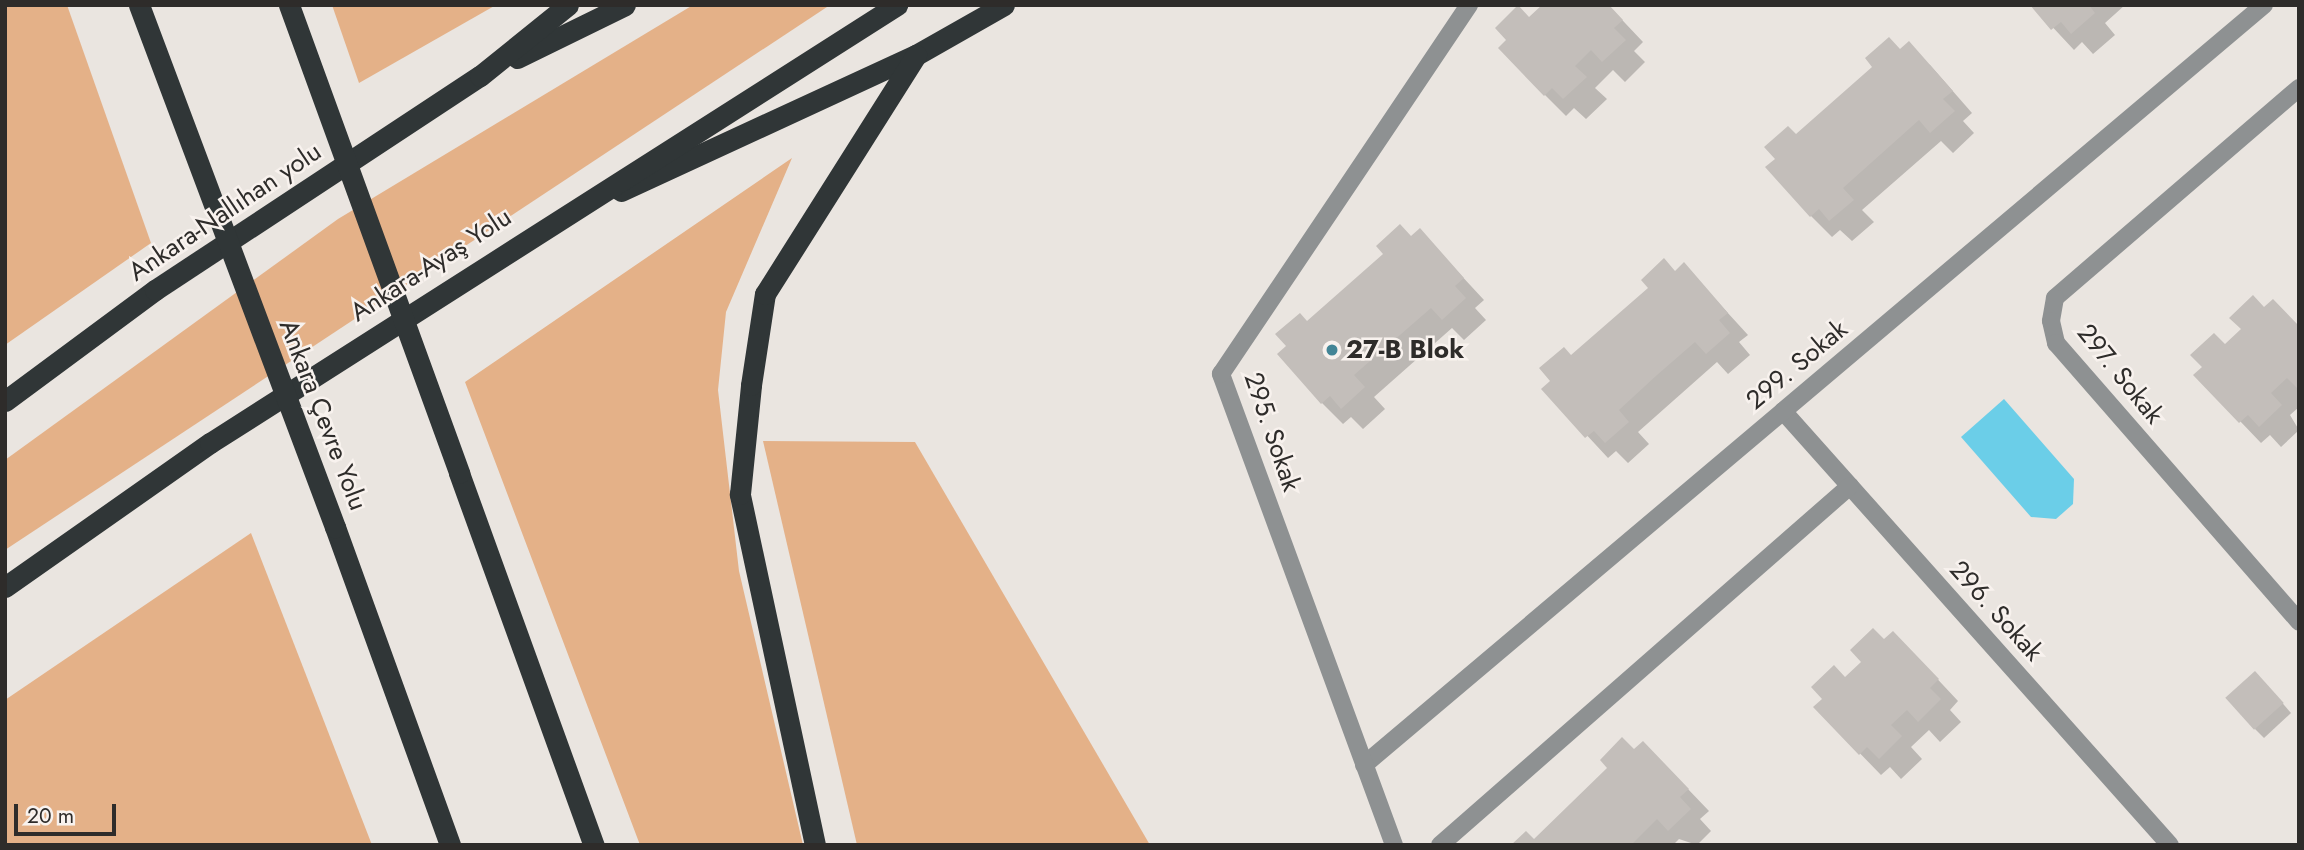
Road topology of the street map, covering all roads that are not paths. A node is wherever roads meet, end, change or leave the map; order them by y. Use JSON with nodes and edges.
{"nodes":[{"id":1,"x":139,"y":5,"type":"edge"},
{"id":2,"x":289,"y":5,"type":"edge"},
{"id":3,"x":568,"y":5,"type":"edge"},
{"id":4,"x":625,"y":5,"type":"edge"},
{"id":5,"x":897,"y":5,"type":"edge"},
{"id":6,"x":1004,"y":5,"type":"edge"},
{"id":7,"x":1469,"y":5,"type":"edge"},
{"id":8,"x":2264,"y":5,"type":"edge"},
{"id":9,"x":916,"y":55,"type":"junction"},
{"id":10,"x":480,"y":76,"type":"junction"},
{"id":11,"x":2299,"y":88,"type":"edge"},
{"id":12,"x":539,"y":228,"type":"junction"},
{"id":13,"x":5,"y":401,"type":"edge"},
{"id":14,"x":1783,"y":411,"type":"junction"},
{"id":15,"x":1850,"y":486,"type":"junction"},
{"id":16,"x":5,"y":587,"type":"edge"},
{"id":17,"x":2299,"y":622,"type":"edge"},
{"id":18,"x":1364,"y":765,"type":"junction"},
{"id":19,"x":450,"y":845,"type":"edge"},
{"id":20,"x":594,"y":845,"type":"edge"},
{"id":21,"x":815,"y":845,"type":"edge"},
{"id":22,"x":1394,"y":845,"type":"edge"},
{"id":23,"x":1440,"y":845,"type":"edge"},
{"id":24,"x":2170,"y":845,"type":"edge"}],
"edges":[{"from":1,"to":19,"type":"highway","name":"Ankara Çevre Yolu","bridge":true},
{"from":2,"to":20,"type":"highway","bridge":true},
{"from":3,"to":10,"type":"highway"},
{"from":4,"to":10,"type":"highway"},
{"from":5,"to":12,"type":"highway","name":"Ankara-Ayaş Yolu"},
{"from":6,"to":9,"type":"highway"},
{"from":7,"to":18,"type":"street","name":"295. Sokak"},
{"from":8,"to":14,"type":"street","name":"299. Sokak"},
{"from":9,"to":12,"type":"highway"},
{"from":9,"to":21,"type":"highway"},
{"from":10,"to":13,"type":"highway","name":"Ankara-Nallıhan yolu"},
{"from":11,"to":17,"type":"street","name":"297. Sokak"},
{"from":12,"to":16,"type":"highway","name":"Ankara-Ayaş Yolu"},
{"from":14,"to":15,"type":"street","name":"296. Sokak"},
{"from":14,"to":18,"type":"street","name":"299. Sokak"},
{"from":15,"to":23,"type":"street"},
{"from":15,"to":24,"type":"street","name":"296. Sokak"},
{"from":18,"to":22,"type":"street","name":"295. Sokak"}]}
